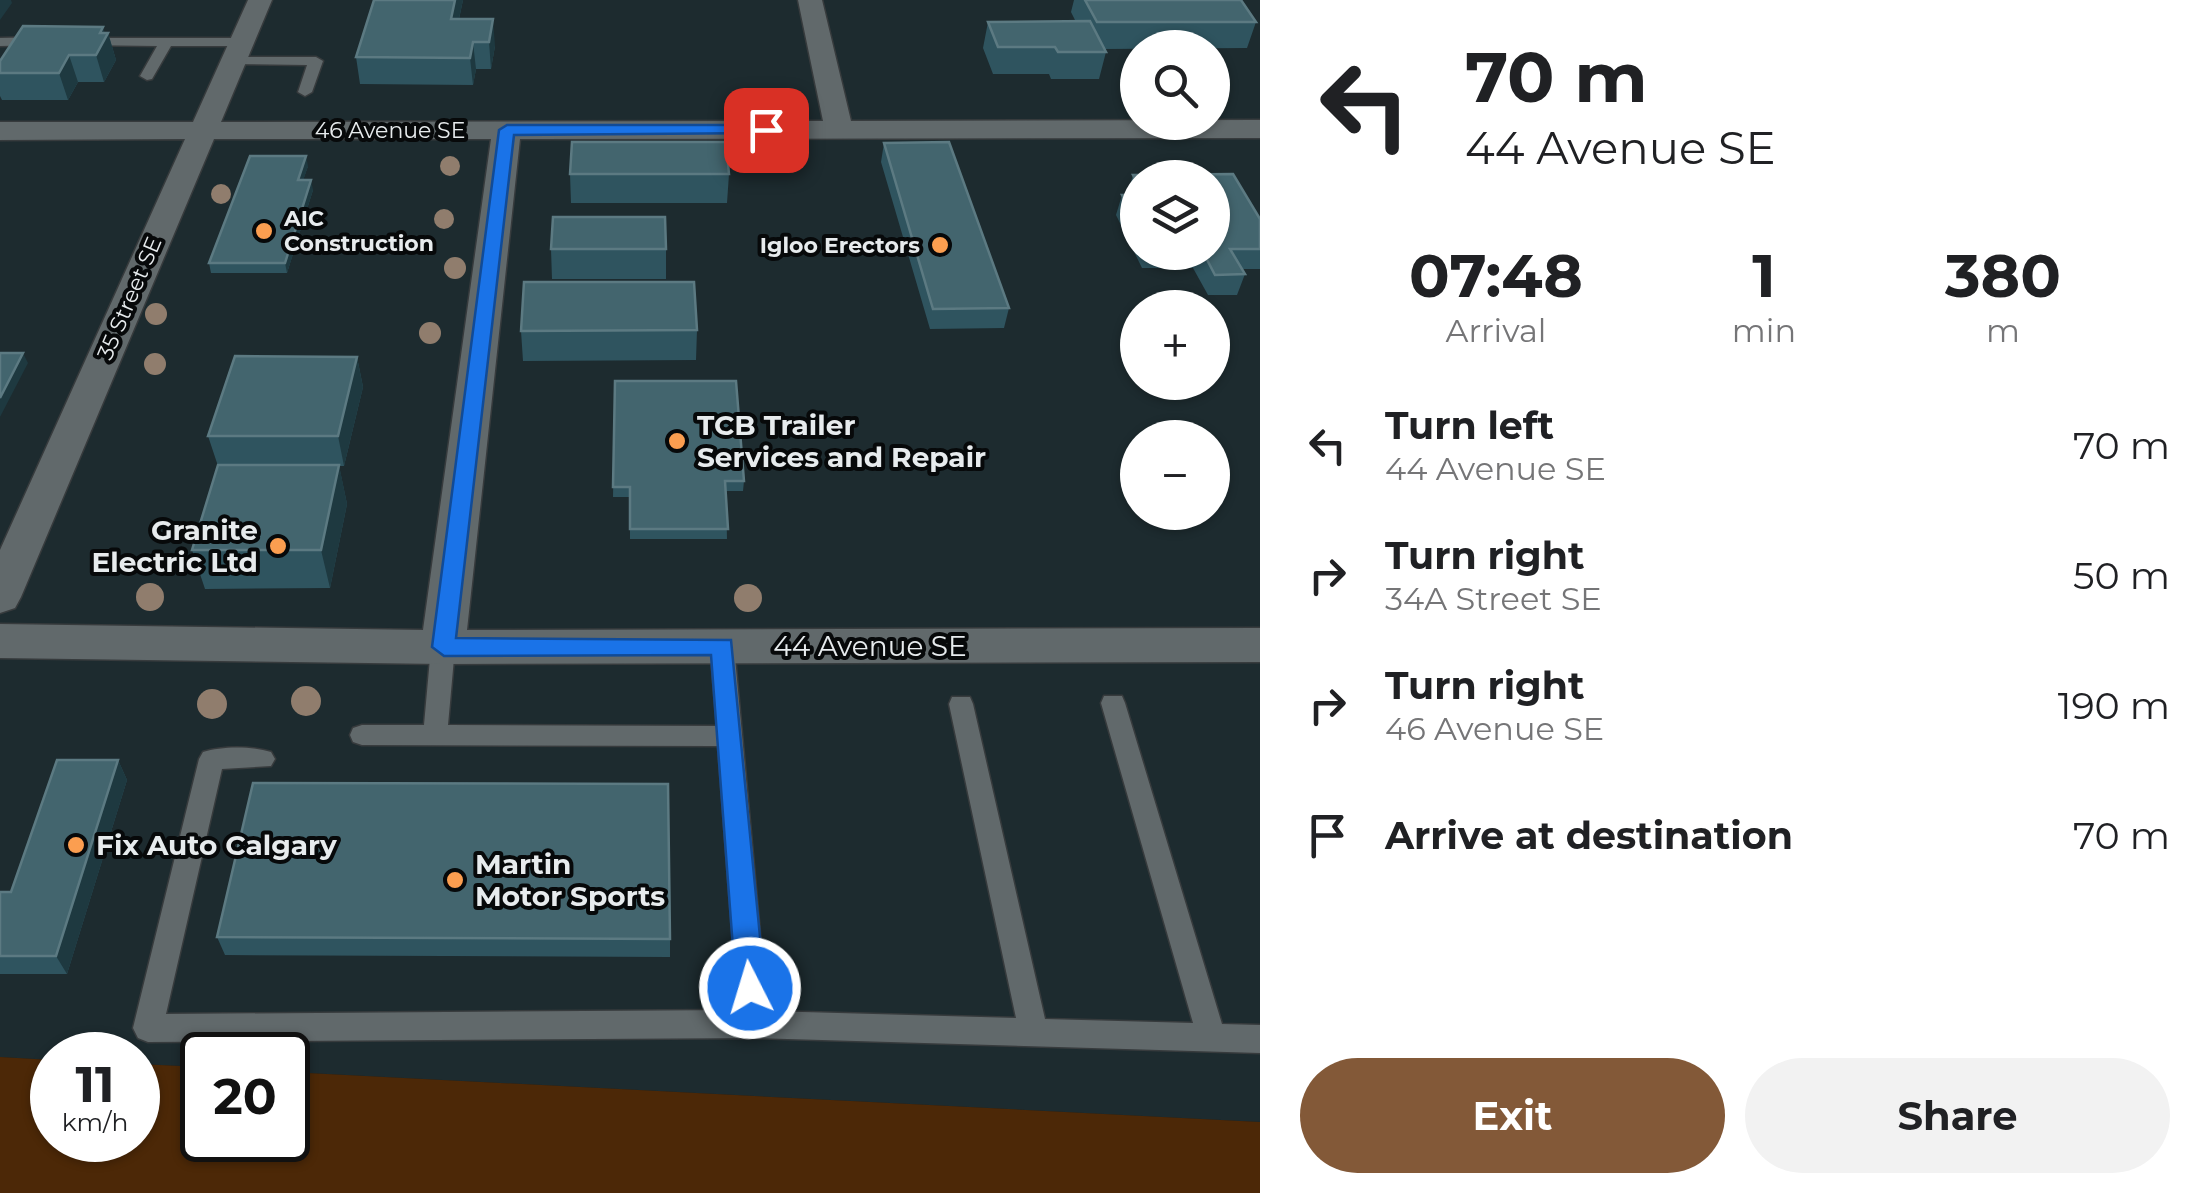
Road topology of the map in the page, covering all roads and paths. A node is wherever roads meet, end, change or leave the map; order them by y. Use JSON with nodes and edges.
{"nodes":[{"id":1,"x":260,"y":0,"type":"edge"},
{"id":2,"x":810,"y":0,"type":"edge"},
{"id":3,"x":0,"y":42,"type":"edge"},
{"id":4,"x":166,"y":42,"type":"junction"},
{"id":5,"x":237,"y":51,"type":"junction"},
{"id":6,"x":147,"y":76,"type":"dead end"},
{"id":7,"x":305,"y":92,"type":"dead end"},
{"id":8,"x":1260,"y":128,"type":"edge"},
{"id":9,"x":202,"y":130,"type":"junction"},
{"id":10,"x":507,"y":130,"type":"junction"},
{"id":11,"x":840,"y":130,"type":"junction"},
{"id":12,"x":0,"y":131,"type":"edge"},
{"id":13,"x":0,"y":597,"type":"edge"},
{"id":14,"x":0,"y":640,"type":"edge"},
{"id":15,"x":1260,"y":645,"type":"edge"},
{"id":16,"x":722,"y":646,"type":"junction"},
{"id":17,"x":444,"y":647,"type":"junction"},
{"id":18,"x":1113,"y":703,"type":"dead end"},
{"id":19,"x":961,"y":704,"type":"dead end"},
{"id":20,"x":362,"y":735,"type":"dead end"},
{"id":21,"x":435,"y":736,"type":"junction"},
{"id":22,"x":730,"y":736,"type":"junction"},
{"id":23,"x":262,"y":759,"type":"dead end"},
{"id":24,"x":754,"y":1024,"type":"junction"},
{"id":25,"x":1034,"y":1032,"type":"junction"},
{"id":26,"x":1212,"y":1038,"type":"junction"},
{"id":27,"x":1260,"y":1040,"type":"edge"}],
"edges":[{"from":1,"to":5,"type":"street","name":"35 Street SE"},
{"from":2,"to":11,"type":"street"},
{"from":3,"to":4,"type":"lane"},
{"from":4,"to":5,"type":"lane"},
{"from":4,"to":6,"type":"lane"},
{"from":5,"to":7,"type":"lane"},
{"from":5,"to":9,"type":"street","name":"35 Street SE"},
{"from":8,"to":11,"type":"street","name":"46 Avenue SE"},
{"from":9,"to":10,"type":"street","name":"46 Avenue SE"},
{"from":9,"to":12,"type":"street","name":"46 Avenue SE"},
{"from":9,"to":13,"type":"street","name":"35 Street SE"},
{"from":10,"to":11,"type":"street","name":"46 Avenue SE"},
{"from":10,"to":17,"type":"street"},
{"from":14,"to":17,"type":"street","name":"44 Avenue SE"},
{"from":15,"to":16,"type":"street","name":"44 Avenue SE"},
{"from":16,"to":17,"type":"street","name":"44 Avenue SE"},
{"from":16,"to":22,"type":"lane"},
{"from":17,"to":21,"type":"lane"},
{"from":18,"to":26,"type":"lane"},
{"from":19,"to":25,"type":"lane"},
{"from":20,"to":21,"type":"lane"},
{"from":21,"to":22,"type":"lane"},
{"from":22,"to":24,"type":"lane"},
{"from":23,"to":24,"type":"lane"},
{"from":24,"to":25,"type":"lane"},
{"from":25,"to":26,"type":"lane"},
{"from":26,"to":27,"type":"lane"}]}
